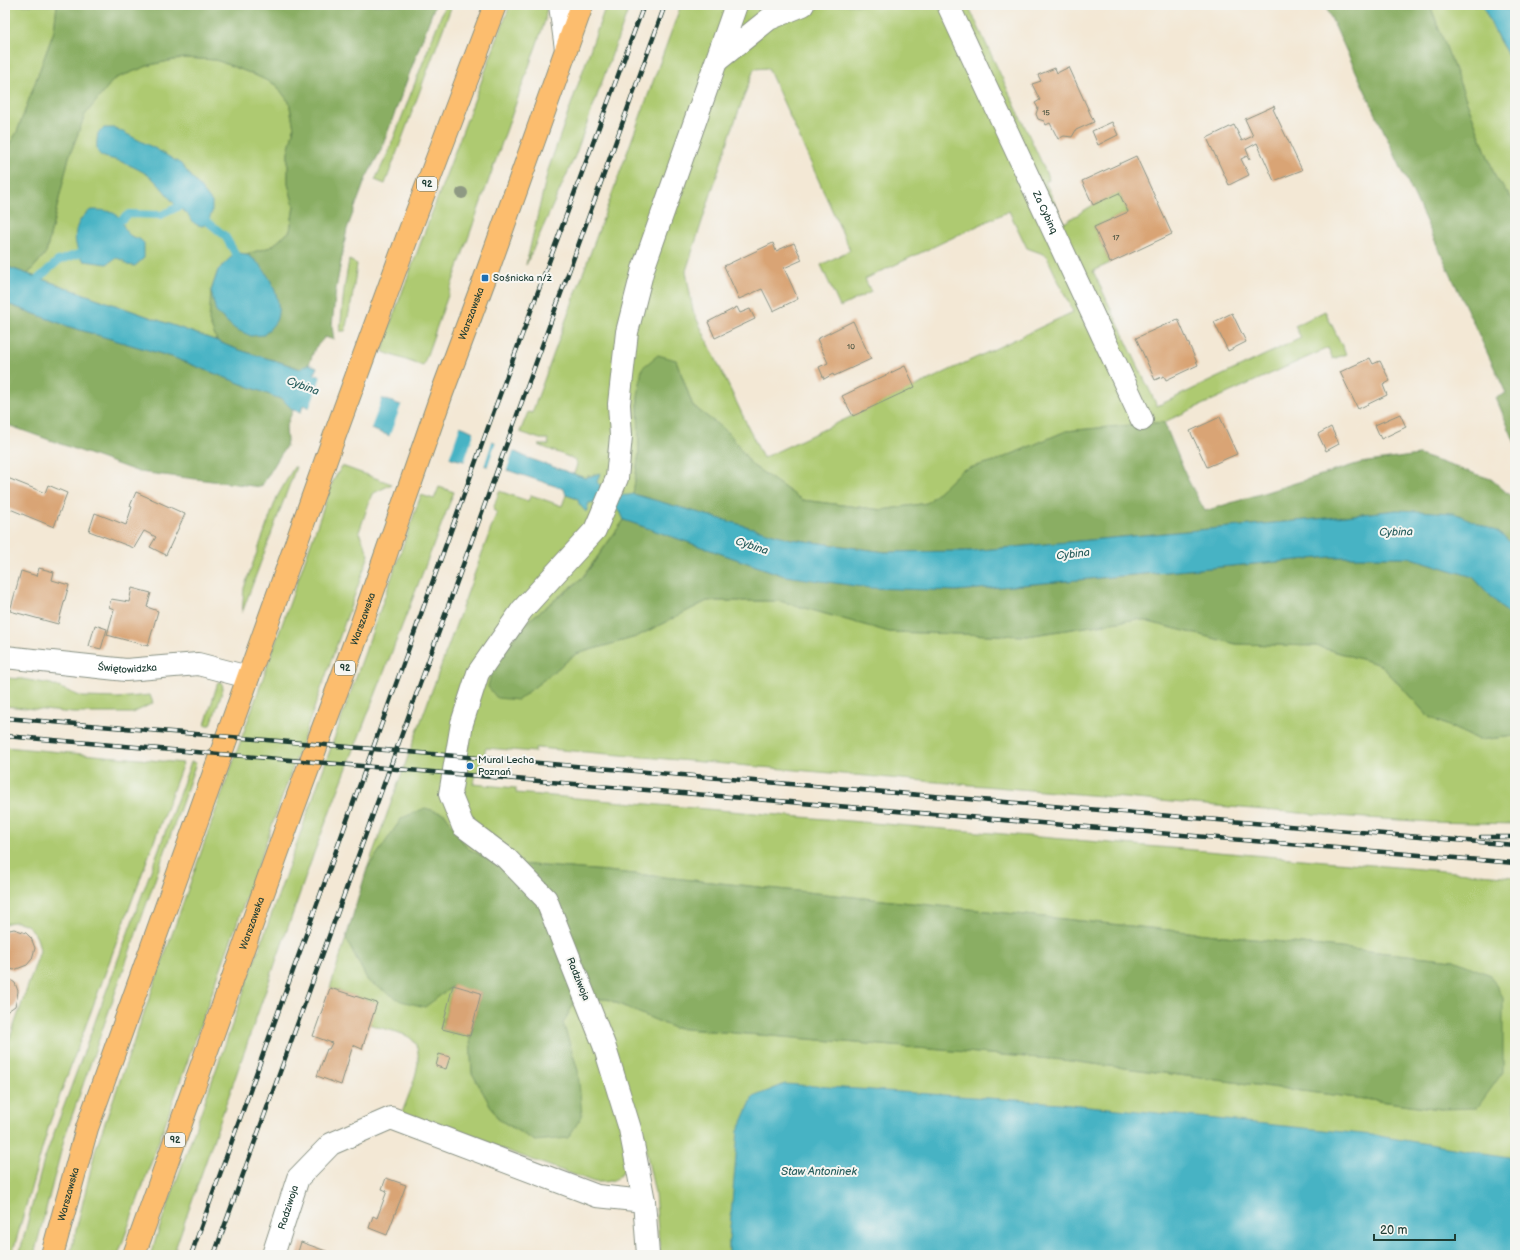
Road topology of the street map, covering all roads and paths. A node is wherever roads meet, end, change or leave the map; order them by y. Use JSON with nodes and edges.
{"nodes":[{"id":1,"x":495,"y":5,"type":"edge"},
{"id":2,"x":560,"y":5,"type":"edge"},
{"id":3,"x":582,"y":5,"type":"edge"},
{"id":4,"x":736,"y":5,"type":"edge"},
{"id":5,"x":803,"y":5,"type":"edge"},
{"id":6,"x":948,"y":5,"type":"edge"},
{"id":7,"x":566,"y":49,"type":"junction"},
{"id":8,"x":718,"y":60,"type":"junction"},
{"id":9,"x":1142,"y":420,"type":"dead end"},
{"id":10,"x":5,"y":657,"type":"edge"},
{"id":11,"x":248,"y":677,"type":"junction"},
{"id":12,"x":644,"y":1201,"type":"junction"},
{"id":13,"x":52,"y":1255,"type":"edge"},
{"id":14,"x":134,"y":1255,"type":"edge"},
{"id":15,"x":273,"y":1255,"type":"edge"},
{"id":16,"x":648,"y":1255,"type":"edge"}],
"edges":[{"from":1,"to":11,"type":"main road","name":"Warszawska","number":"92"},
{"from":2,"to":7,"type":"street"},
{"from":3,"to":7,"type":"main road","name":"Warszawska","number":"92"},
{"from":4,"to":8,"type":"street"},
{"from":5,"to":8,"type":"street"},
{"from":6,"to":9,"type":"street","name":"Za Cybiną"},
{"from":7,"to":14,"type":"main road","name":"Warszawska","number":"92"},
{"from":8,"to":12,"type":"street","name":"Radziwoja"},
{"from":10,"to":11,"type":"street","name":"Świętowidzka"},
{"from":11,"to":13,"type":"main road","name":"Warszawska","number":"92"},
{"from":12,"to":15,"type":"street","name":"Radziwoja"},
{"from":12,"to":16,"type":"street","name":"Radziwoja"}]}
